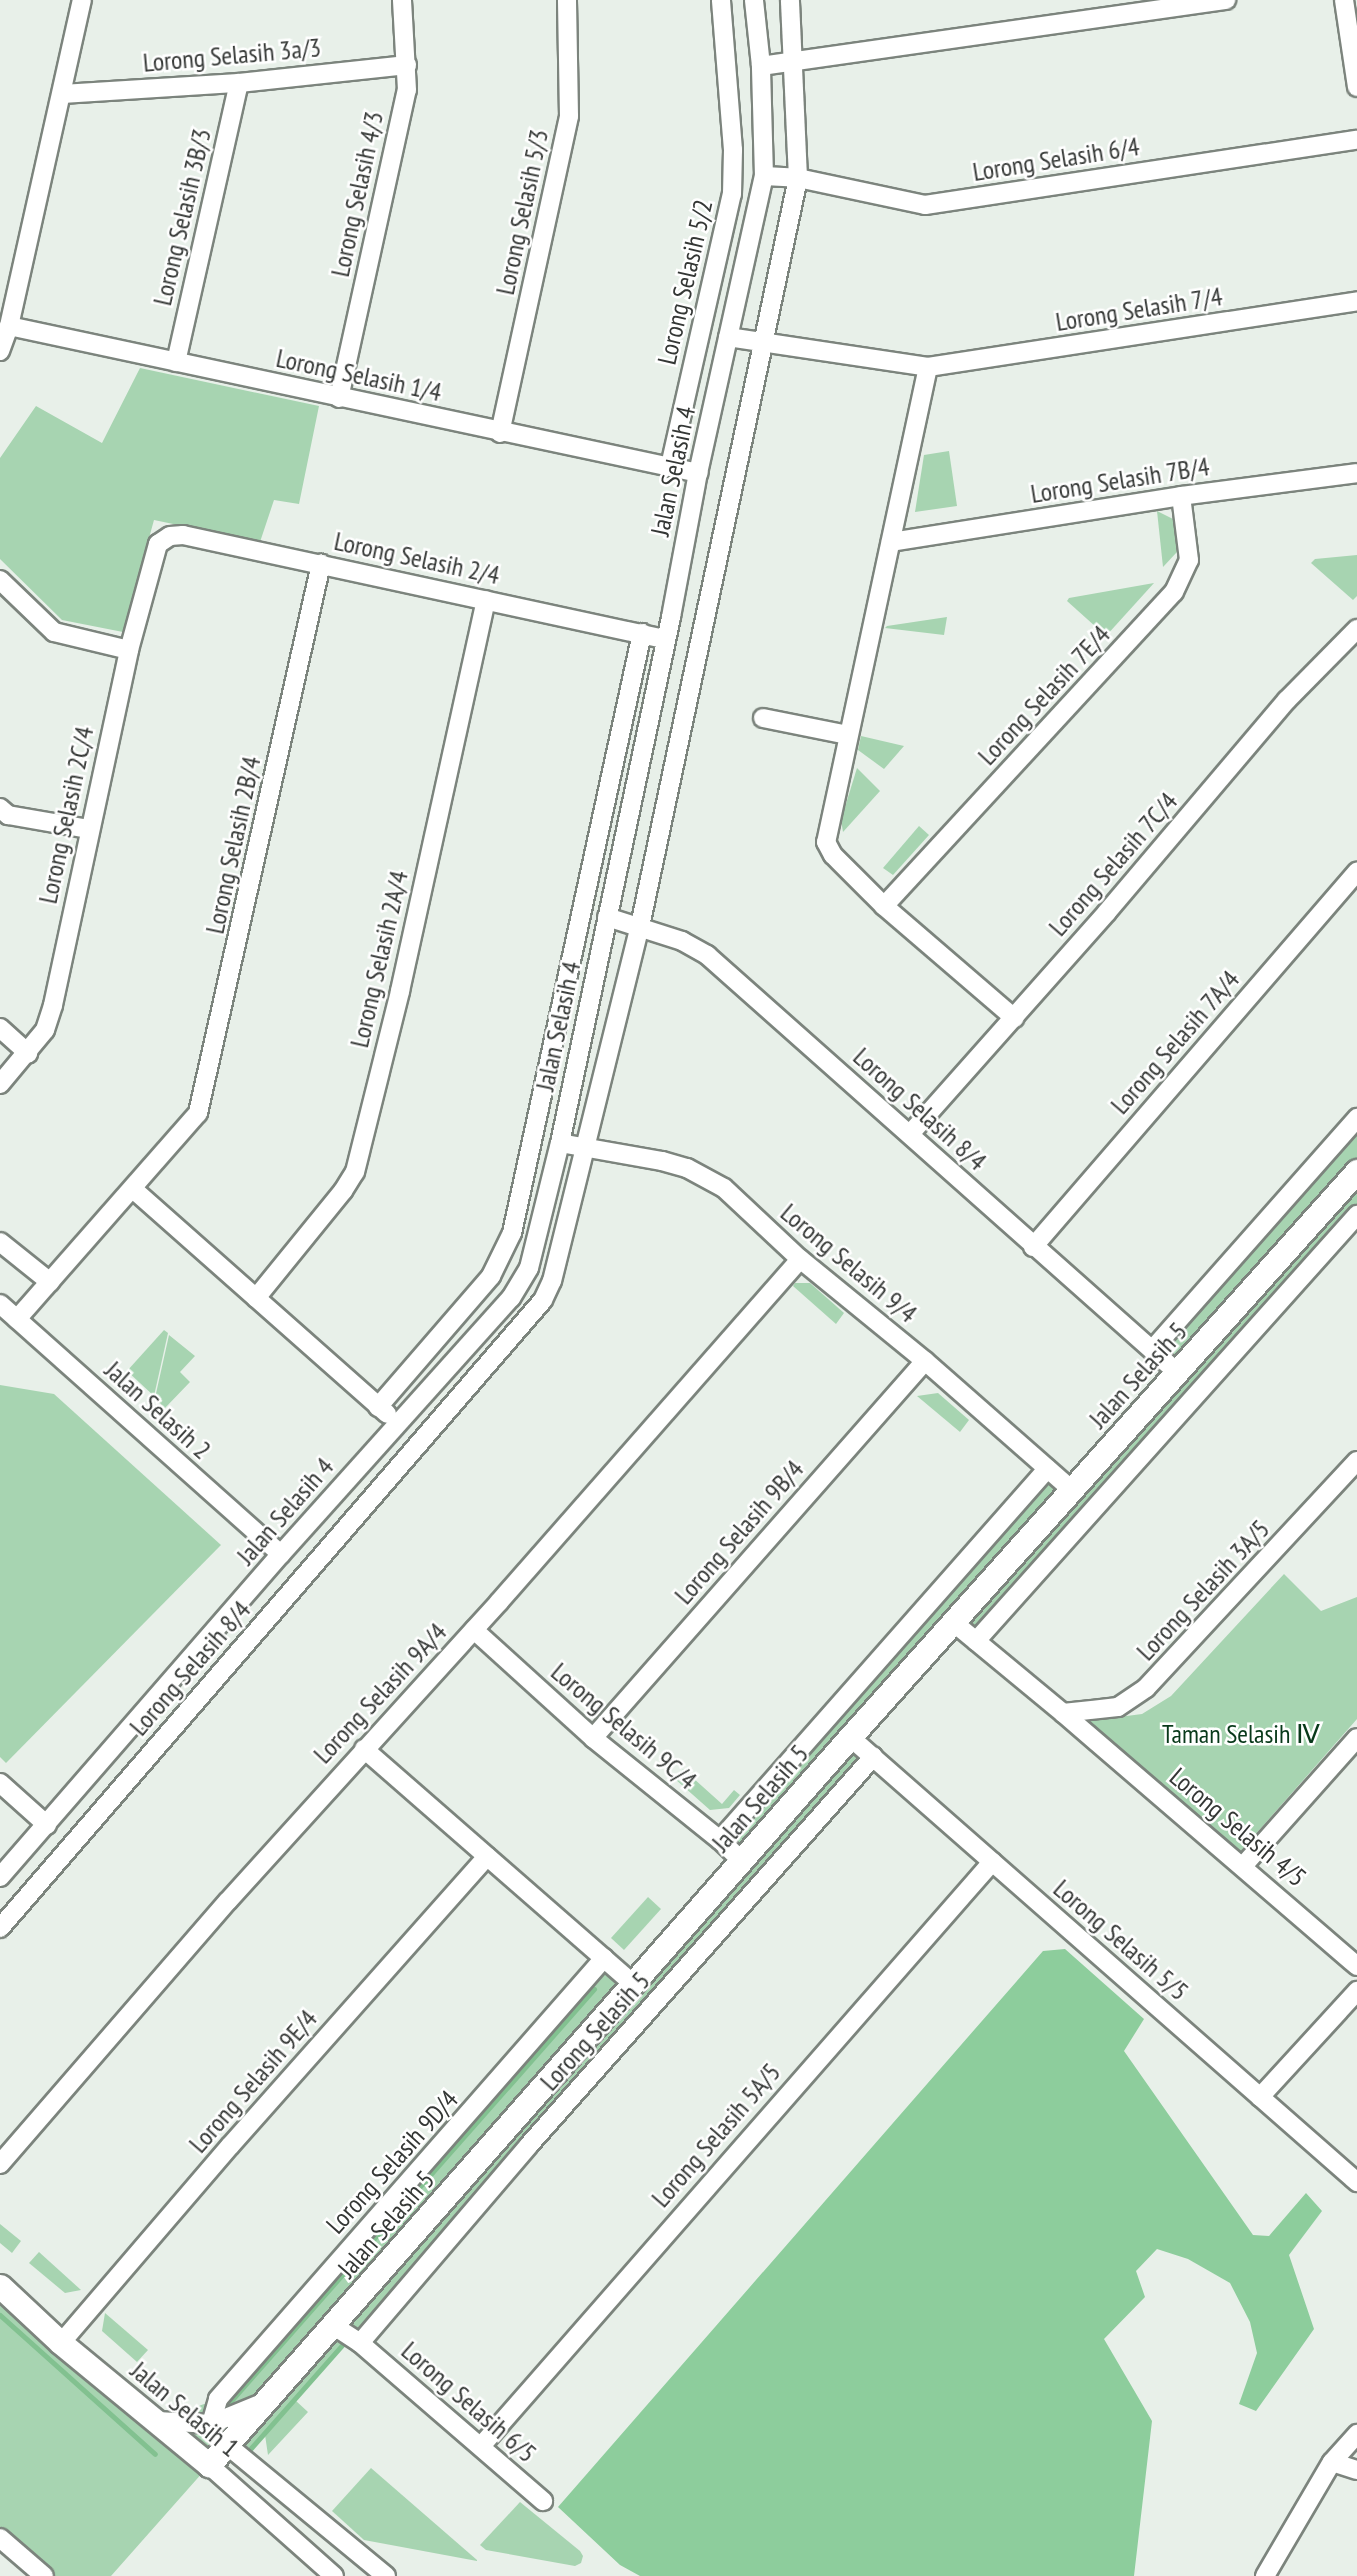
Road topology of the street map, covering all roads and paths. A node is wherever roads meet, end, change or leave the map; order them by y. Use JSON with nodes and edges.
{"nodes":[{"id":1,"x":82,"y":0,"type":"edge"},
{"id":2,"x":402,"y":0,"type":"edge"},
{"id":3,"x":567,"y":0,"type":"edge"},
{"id":4,"x":721,"y":0,"type":"edge"},
{"id":5,"x":754,"y":0,"type":"edge"},
{"id":6,"x":790,"y":0,"type":"edge"},
{"id":7,"x":1226,"y":0,"type":"edge"},
{"id":8,"x":1344,"y":0,"type":"edge"},
{"id":9,"x":794,"y":60,"type":"junction"},
{"id":10,"x":407,"y":65,"type":"junction"},
{"id":11,"x":761,"y":66,"type":"junction"},
{"id":12,"x":239,"y":83,"type":"junction"},
{"id":13,"x":1357,"y":87,"type":"edge"},
{"id":14,"x":62,"y":94,"type":"junction"},
{"id":15,"x":1357,"y":140,"type":"edge"},
{"id":16,"x":764,"y":176,"type":"junction"},
{"id":17,"x":798,"y":178,"type":"junction"},
{"id":18,"x":1357,"y":301,"type":"edge"},
{"id":19,"x":9,"y":326,"type":"junction"},
{"id":20,"x":728,"y":337,"type":"junction"},
{"id":21,"x":766,"y":340,"type":"junction"},
{"id":22,"x":0,"y":351,"type":"edge"},
{"id":23,"x":176,"y":362,"type":"junction"},
{"id":24,"x":928,"y":367,"type":"junction"},
{"id":25,"x":339,"y":398,"type":"junction"},
{"id":26,"x":500,"y":433,"type":"junction"},
{"id":27,"x":670,"y":466,"type":"junction"},
{"id":28,"x":698,"y":472,"type":"junction"},
{"id":29,"x":1357,"y":473,"type":"edge"},
{"id":30,"x":1181,"y":496,"type":"junction"},
{"id":31,"x":891,"y":542,"type":"junction"},
{"id":32,"x":158,"y":544,"type":"joint"},
{"id":33,"x":321,"y":564,"type":"junction"},
{"id":34,"x":0,"y":580,"type":"edge"},
{"id":35,"x":486,"y":600,"type":"junction"},
{"id":36,"x":671,"y":617,"type":"junction"},
{"id":37,"x":702,"y":623,"type":"junction"},
{"id":38,"x":1357,"y":629,"type":"edge"},
{"id":39,"x":642,"y":634,"type":"junction"},
{"id":40,"x":666,"y":639,"type":"junction"},
{"id":41,"x":129,"y":650,"type":"junction"},
{"id":42,"x":763,"y":718,"type":"dead end"},
{"id":43,"x":848,"y":736,"type":"junction"},
{"id":44,"x":0,"y":808,"type":"edge"},
{"id":45,"x":88,"y":829,"type":"junction"},
{"id":46,"x":1357,"y":871,"type":"edge"},
{"id":47,"x":884,"y":906,"type":"junction"},
{"id":48,"x":607,"y":917,"type":"junction"},
{"id":49,"x":640,"y":926,"type":"junction"},
{"id":50,"x":1014,"y":1018,"type":"junction"},
{"id":51,"x":0,"y":1028,"type":"edge"},
{"id":52,"x":29,"y":1053,"type":"junction"},
{"id":53,"x":0,"y":1084,"type":"edge"},
{"id":54,"x":1357,"y":1118,"type":"edge"},
{"id":55,"x":910,"y":1134,"type":"junction"},
{"id":56,"x":560,"y":1143,"type":"junction"},
{"id":57,"x":587,"y":1146,"type":"junction"},
{"id":58,"x":1357,"y":1172,"type":"edge"},
{"id":59,"x":133,"y":1189,"type":"junction"},
{"id":60,"x":1357,"y":1215,"type":"edge"},
{"id":61,"x":0,"y":1242,"type":"edge"},
{"id":62,"x":1032,"y":1247,"type":"junction"},
{"id":63,"x":800,"y":1259,"type":"junction"},
{"id":64,"x":50,"y":1282,"type":"junction"},
{"id":65,"x":256,"y":1298,"type":"junction"},
{"id":66,"x":0,"y":1304,"type":"edge"},
{"id":67,"x":16,"y":1319,"type":"junction"},
{"id":68,"x":1152,"y":1350,"type":"junction"},
{"id":69,"x":925,"y":1361,"type":"junction"},
{"id":70,"x":1178,"y":1373,"type":"junction"},
{"id":71,"x":1157,"y":1397,"type":"junction"},
{"id":72,"x":378,"y":1406,"type":"junction"},
{"id":73,"x":1176,"y":1414,"type":"junction"},
{"id":74,"x":398,"y":1423,"type":"junction"},
{"id":75,"x":1357,"y":1461,"type":"edge"},
{"id":76,"x":1047,"y":1469,"type":"junction"},
{"id":77,"x":1072,"y":1490,"type":"junction"},
{"id":78,"x":281,"y":1554,"type":"junction"},
{"id":79,"x":953,"y":1622,"type":"junction"},
{"id":80,"x":474,"y":1630,"type":"junction"},
{"id":81,"x":976,"y":1641,"type":"junction"},
{"id":82,"x":179,"y":1674,"type":"junction"},
{"id":83,"x":202,"y":1694,"type":"junction"},
{"id":84,"x":1063,"y":1713,"type":"junction"},
{"id":85,"x":850,"y":1737,"type":"junction"},
{"id":86,"x":593,"y":1738,"type":"junction"},
{"id":87,"x":1357,"y":1738,"type":"edge"},
{"id":88,"x":364,"y":1749,"type":"junction"},
{"id":89,"x":873,"y":1757,"type":"junction"},
{"id":90,"x":0,"y":1783,"type":"edge"},
{"id":91,"x":47,"y":1825,"type":"junction"},
{"id":92,"x":720,"y":1840,"type":"junction"},
{"id":93,"x":487,"y":1857,"type":"junction"},
{"id":94,"x":742,"y":1861,"type":"junction"},
{"id":95,"x":992,"y":1862,"type":"junction"},
{"id":96,"x":1243,"y":1866,"type":"junction"},
{"id":97,"x":0,"y":1877,"type":"edge"},
{"id":98,"x":0,"y":1928,"type":"edge"},
{"id":99,"x":604,"y":1958,"type":"junction"},
{"id":100,"x":1357,"y":1966,"type":"edge"},
{"id":101,"x":635,"y":1985,"type":"junction"},
{"id":102,"x":1357,"y":1991,"type":"edge"},
{"id":103,"x":1260,"y":2097,"type":"junction"},
{"id":104,"x":0,"y":2164,"type":"edge"},
{"id":105,"x":1357,"y":2182,"type":"edge"},
{"id":106,"x":0,"y":2286,"type":"edge"},
{"id":107,"x":334,"y":2326,"type":"junction"},
{"id":108,"x":61,"y":2343,"type":"junction"},
{"id":109,"x":360,"y":2343,"type":"junction"},
{"id":110,"x":271,"y":2397,"type":"junction"},
{"id":111,"x":157,"y":2421,"type":"junction"},
{"id":112,"x":211,"y":2424,"type":"junction"},
{"id":113,"x":1357,"y":2434,"type":"edge"},
{"id":114,"x":227,"y":2445,"type":"junction"},
{"id":115,"x":482,"y":2445,"type":"junction"},
{"id":116,"x":1332,"y":2462,"type":"junction"},
{"id":117,"x":209,"y":2465,"type":"junction"},
{"id":118,"x":1357,"y":2470,"type":"edge"},
{"id":119,"x":543,"y":2501,"type":"dead end"},
{"id":120,"x":0,"y":2538,"type":"edge"},
{"id":121,"x":44,"y":2576,"type":"edge"},
{"id":122,"x":334,"y":2576,"type":"edge"},
{"id":123,"x":386,"y":2576,"type":"edge"},
{"id":124,"x":1265,"y":2576,"type":"edge"}],
"edges":[{"from":1,"to":14,"type":"street"},
{"from":2,"to":10,"type":"street","name":"Lorong Selasih 4/3"},
{"from":3,"to":26,"type":"street","name":"Lorong Selasih 5/3"},
{"from":4,"to":27,"type":"street","name":"Lorong Selasih 5/2"},
{"from":5,"to":11,"type":"street","name":"Jalan Selasih 4"},
{"from":6,"to":9,"type":"street","name":"Lorong Selasih 8/4"},
{"from":7,"to":9,"type":"street"},
{"from":8,"to":13,"type":"street"},
{"from":9,"to":11,"type":"street"},
{"from":9,"to":17,"type":"street","name":"Lorong Selasih 8/4"},
{"from":10,"to":12,"type":"street","name":"Lorong Selasih 3a/3"},
{"from":10,"to":25,"type":"street","name":"Lorong Selasih 4/3"},
{"from":11,"to":16,"type":"street","name":"Jalan Selasih 4"},
{"from":12,"to":14,"type":"street","name":"Lorong Selasih 3a/3"},
{"from":12,"to":23,"type":"street","name":"Lorong Selasih 3B/3"},
{"from":14,"to":19,"type":"street"},
{"from":15,"to":17,"type":"street","name":"Lorong Selasih 6/4"},
{"from":16,"to":17,"type":"street","name":"Lorong Selasih 6/4"},
{"from":16,"to":20,"type":"street","name":"Jalan Selasih 4"},
{"from":17,"to":21,"type":"street","name":"Lorong Selasih 8/4"},
{"from":18,"to":24,"type":"street","name":"Lorong Selasih 7/4"},
{"from":19,"to":22,"type":"street"},
{"from":19,"to":23,"type":"street","name":"Lorong Selasih 1/4"},
{"from":20,"to":21,"type":"street","name":"Lorong Selasih 7/4"},
{"from":20,"to":28,"type":"street","name":"Jalan Selasih 4"},
{"from":21,"to":24,"type":"street","name":"Lorong Selasih 7/4"},
{"from":21,"to":37,"type":"street","name":"Lorong Selasih 8/4"},
{"from":23,"to":25,"type":"street","name":"Lorong Selasih 1/4"},
{"from":24,"to":31,"type":"street"},
{"from":25,"to":26,"type":"street","name":"Lorong Selasih 1/4"},
{"from":26,"to":27,"type":"street","name":"Lorong Selasih 1/4"},
{"from":27,"to":28,"type":"street","name":"Lorong Selasih 1/4"},
{"from":28,"to":36,"type":"street","name":"Jalan Selasih 4"},
{"from":29,"to":30,"type":"street","name":"Lorong Selasih 7B/4"},
{"from":30,"to":31,"type":"street","name":"Lorong Selasih 7B/4"},
{"from":30,"to":47,"type":"street","name":"Lorong Selasih 7E/4"},
{"from":31,"to":43,"type":"street"},
{"from":32,"to":33,"type":"street","name":"Lorong Selasih 2/4"},
{"from":32,"to":41,"type":"street","name":"Lorong Selasih 2C/4"},
{"from":33,"to":35,"type":"street","name":"Lorong Selasih 2/4"},
{"from":33,"to":59,"type":"street","name":"Lorong Selasih 2B/4"},
{"from":34,"to":41,"type":"street"},
{"from":35,"to":39,"type":"street","name":"Lorong Selasih 2/4"},
{"from":35,"to":65,"type":"street","name":"Lorong Selasih 2A/4"},
{"from":36,"to":37,"type":"street"},
{"from":36,"to":40,"type":"street","name":"Jalan Selasih 4"},
{"from":37,"to":49,"type":"street","name":"Lorong Selasih 8/4"},
{"from":38,"to":50,"type":"street","name":"Lorong Selasih 7C/4"},
{"from":39,"to":40,"type":"street","name":"Lorong Selasih 2/4"},
{"from":39,"to":72,"type":"street"},
{"from":40,"to":48,"type":"street","name":"Jalan Selasih 4"},
{"from":41,"to":45,"type":"street","name":"Lorong Selasih 2C/4"},
{"from":42,"to":43,"type":"street"},
{"from":43,"to":47,"type":"street"},
{"from":44,"to":45,"type":"street"},
{"from":45,"to":52,"type":"street","name":"Lorong Selasih 2C/4"},
{"from":46,"to":62,"type":"street","name":"Lorong Selasih 7A/4"},
{"from":47,"to":50,"type":"street"},
{"from":48,"to":49,"type":"street","name":"Lorong Selasih 8/4"},
{"from":48,"to":56,"type":"street","name":"Jalan Selasih 4"},
{"from":49,"to":55,"type":"street","name":"Lorong Selasih 8/4"},
{"from":49,"to":57,"type":"street","name":"Lorong Selasih 8/4"},
{"from":50,"to":55,"type":"street","name":"Lorong Selasih 7C/4"},
{"from":51,"to":52,"type":"street"},
{"from":52,"to":53,"type":"street","name":"Lorong Selasih 2C/4"},
{"from":54,"to":68,"type":"street"},
{"from":55,"to":62,"type":"street","name":"Lorong Selasih 8/4"},
{"from":56,"to":57,"type":"street","name":"Lorong Selasih 9/4"},
{"from":56,"to":74,"type":"street","name":"Jalan Selasih 4"},
{"from":57,"to":63,"type":"street","name":"Lorong Selasih 9/4"},
{"from":57,"to":83,"type":"street","name":"Lorong Selasih 8/4"},
{"from":58,"to":70,"type":"street","name":"Jalan Selasih 5"},
{"from":59,"to":64,"type":"street","name":"Lorong Selasih 2B/4"},
{"from":59,"to":65,"type":"street"},
{"from":60,"to":73,"type":"street","name":"Jalan Selasih 5"},
{"from":61,"to":64,"type":"street"},
{"from":62,"to":68,"type":"street","name":"Lorong Selasih 8/4"},
{"from":63,"to":69,"type":"street","name":"Lorong Selasih 9/4"},
{"from":63,"to":80,"type":"street","name":"Lorong Selasih 9A/4"},
{"from":64,"to":67,"type":"street","name":"Lorong Selasih 2B/4"},
{"from":65,"to":72,"type":"street"},
{"from":66,"to":67,"type":"street","name":"Jalan Selasih 2"},
{"from":67,"to":78,"type":"street","name":"Jalan Selasih 2"},
{"from":68,"to":70,"type":"street","name":"Lorong Selasih 8/4"},
{"from":69,"to":76,"type":"street","name":"Lorong Selasih 9/4"},
{"from":69,"to":86,"type":"street","name":"Lorong Selasih 9B/4"},
{"from":70,"to":71,"type":"street","name":"Jalan Selasih 5"},
{"from":71,"to":73,"type":"street"},
{"from":71,"to":77,"type":"street","name":"Jalan Selasih 5"},
{"from":72,"to":74,"type":"street"},
{"from":73,"to":81,"type":"street","name":"Jalan Selasih 5"},
{"from":74,"to":78,"type":"street","name":"Jalan Selasih 4"},
{"from":75,"to":84,"type":"street","name":"Lorong Selasih 3A/5"},
{"from":76,"to":77,"type":"street","name":"Lorong Selasih 9/4"},
{"from":76,"to":92,"type":"street"},
{"from":77,"to":79,"type":"street","name":"Jalan Selasih 5"},
{"from":78,"to":82,"type":"street","name":"Jalan Selasih 4"},
{"from":79,"to":81,"type":"street","name":"Lorong Selasih 4/5"},
{"from":79,"to":85,"type":"street","name":"Jalan Selasih 5"},
{"from":80,"to":86,"type":"street","name":"Lorong Selasih 9C/4"},
{"from":80,"to":88,"type":"street","name":"Lorong Selasih 9A/4"},
{"from":81,"to":84,"type":"street","name":"Lorong Selasih 4/5"},
{"from":82,"to":83,"type":"street"},
{"from":82,"to":91,"type":"street","name":"Jalan Selasih 4"},
{"from":83,"to":98,"type":"street","name":"Lorong Selasih 8/4"},
{"from":84,"to":96,"type":"street","name":"Lorong Selasih 4/5"},
{"from":85,"to":89,"type":"street","name":"Lorong Selasih 5/5"},
{"from":85,"to":94,"type":"street","name":"Jalan Selasih 5"},
{"from":86,"to":92,"type":"street","name":"Lorong Selasih 9C/4"},
{"from":87,"to":96,"type":"street"},
{"from":88,"to":93,"type":"street"},
{"from":88,"to":104,"type":"street","name":"Lorong Selasih 9A/4"},
{"from":89,"to":95,"type":"street","name":"Lorong Selasih 5/5"},
{"from":89,"to":109,"type":"street","name":"Lorong Selasih 5"},
{"from":90,"to":91,"type":"street"},
{"from":91,"to":97,"type":"street","name":"Jalan Selasih 4"},
{"from":92,"to":94,"type":"street","name":"Lorong Selasih 9C/4"},
{"from":93,"to":99,"type":"street"},
{"from":93,"to":108,"type":"street","name":"Lorong Selasih 9E/4"},
{"from":94,"to":101,"type":"street","name":"Jalan Selasih 5"},
{"from":95,"to":103,"type":"street","name":"Lorong Selasih 5/5"},
{"from":95,"to":115,"type":"street","name":"Lorong Selasih 5A/5"},
{"from":96,"to":100,"type":"street","name":"Lorong Selasih 4/5"},
{"from":99,"to":101,"type":"street"},
{"from":99,"to":112,"type":"street","name":"Lorong Selasih 9D/4"},
{"from":101,"to":107,"type":"street","name":"Jalan Selasih 5"},
{"from":102,"to":103,"type":"street"},
{"from":103,"to":105,"type":"street","name":"Lorong Selasih 5/5"},
{"from":106,"to":108,"type":"street","name":"Jalan Selasih 1"},
{"from":107,"to":109,"type":"street","name":"Lorong Selasih 6/5"},
{"from":107,"to":110,"type":"street","name":"Jalan Selasih 5"},
{"from":108,"to":111,"type":"street","name":"Jalan Selasih 1"},
{"from":109,"to":115,"type":"street","name":"Lorong Selasih 6/5"},
{"from":110,"to":112,"type":"street"},
{"from":110,"to":114,"type":"street","name":"Jalan Selasih 5"},
{"from":111,"to":112,"type":"street"},
{"from":111,"to":117,"type":"street","name":"Jalan Selasih 1"},
{"from":113,"to":116,"type":"street"},
{"from":114,"to":117,"type":"street","name":"Jalan Selasih 5"},
{"from":114,"to":123,"type":"street"},
{"from":115,"to":119,"type":"street","name":"Lorong Selasih 6/5"},
{"from":116,"to":118,"type":"street"},
{"from":116,"to":124,"type":"street"},
{"from":117,"to":122,"type":"street","name":"Jalan Selasih 1"},
{"from":120,"to":121,"type":"street"}]}
